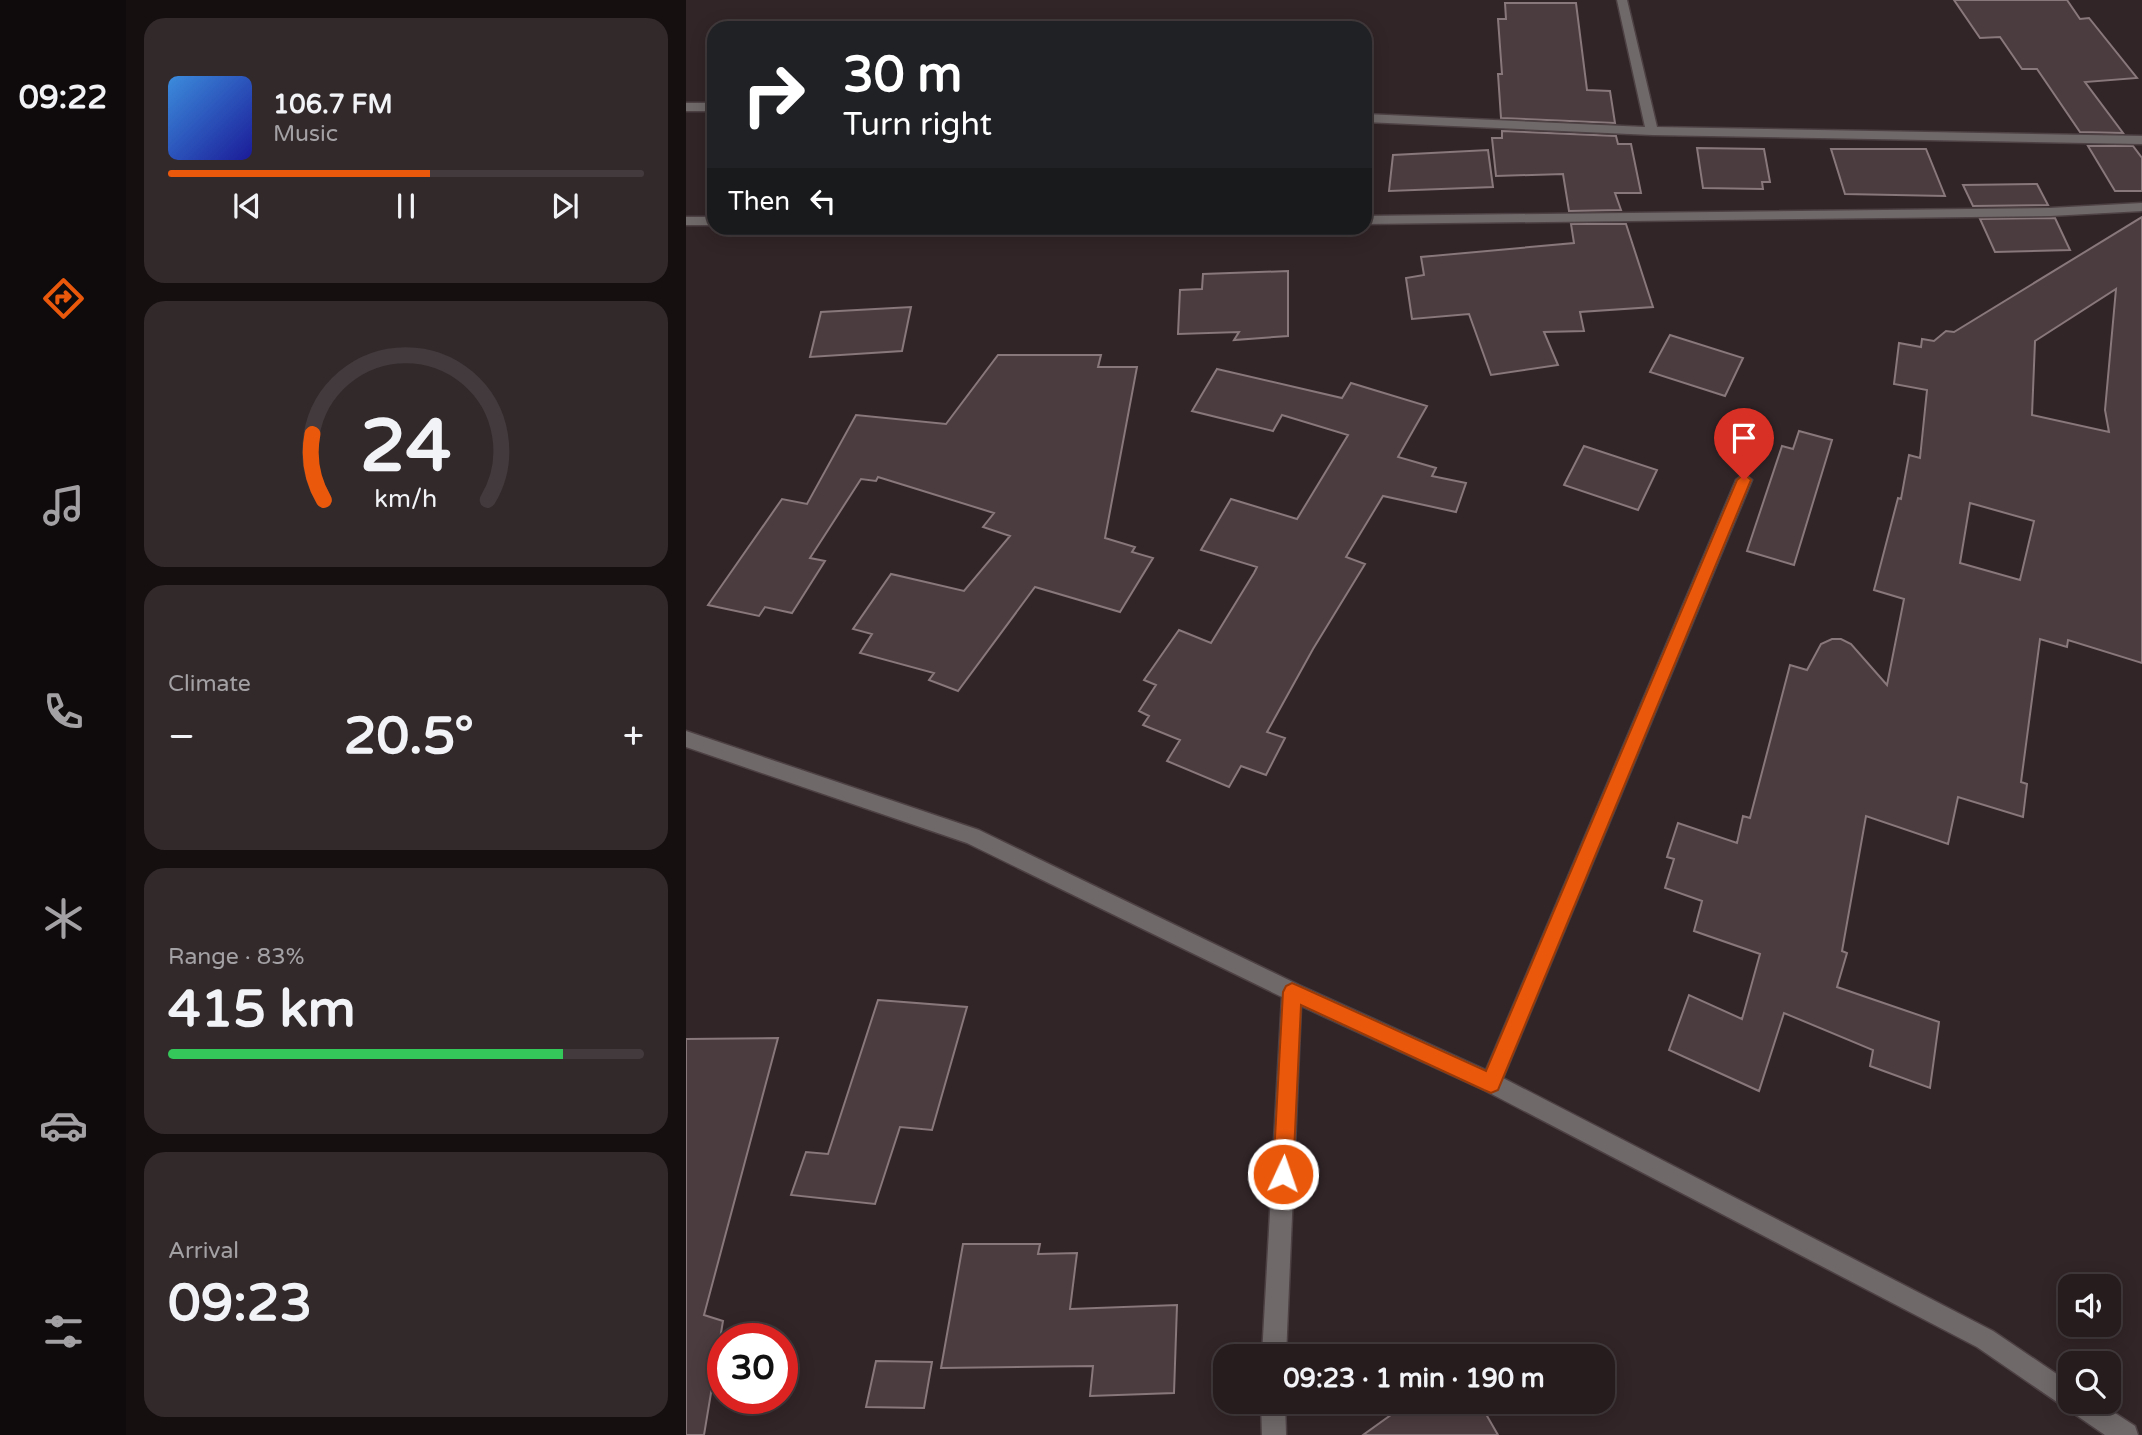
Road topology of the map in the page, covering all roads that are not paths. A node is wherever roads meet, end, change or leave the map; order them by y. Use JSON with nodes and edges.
{"nodes":[{"id":1,"x":1622,"y":0,"type":"edge"},
{"id":2,"x":686,"y":107,"type":"edge"},
{"id":3,"x":707,"y":107,"type":"edge"},
{"id":4,"x":1372,"y":118,"type":"edge"},
{"id":5,"x":1652,"y":131,"type":"junction"},
{"id":6,"x":2142,"y":140,"type":"edge"},
{"id":7,"x":2142,"y":207,"type":"edge"},
{"id":8,"x":1372,"y":220,"type":"edge"},
{"id":9,"x":686,"y":221,"type":"edge"},
{"id":10,"x":707,"y":221,"type":"edge"},
{"id":11,"x":1744,"y":480,"type":"dead end"},
{"id":12,"x":686,"y":739,"type":"edge"},
{"id":13,"x":1292,"y":992,"type":"junction"},
{"id":14,"x":1491,"y":1083,"type":"junction"},
{"id":15,"x":1275,"y":1344,"type":"edge"},
{"id":16,"x":2058,"y":1389,"type":"edge"},
{"id":17,"x":1273,"y":1414,"type":"edge"},
{"id":18,"x":2095,"y":1414,"type":"edge"},
{"id":19,"x":1273,"y":1435,"type":"edge"},
{"id":20,"x":2126,"y":1435,"type":"edge"}],
"edges":[{"from":1,"to":5,"type":"street"},
{"from":2,"to":3,"type":"street"},
{"from":4,"to":5,"type":"street"},
{"from":5,"to":6,"type":"street"},
{"from":7,"to":8,"type":"street"},
{"from":9,"to":10,"type":"street"},
{"from":11,"to":14,"type":"street"},
{"from":12,"to":13,"type":"street"},
{"from":13,"to":14,"type":"street"},
{"from":13,"to":15,"type":"street"},
{"from":14,"to":16,"type":"street"},
{"from":17,"to":19,"type":"street"},
{"from":18,"to":20,"type":"street"}]}
